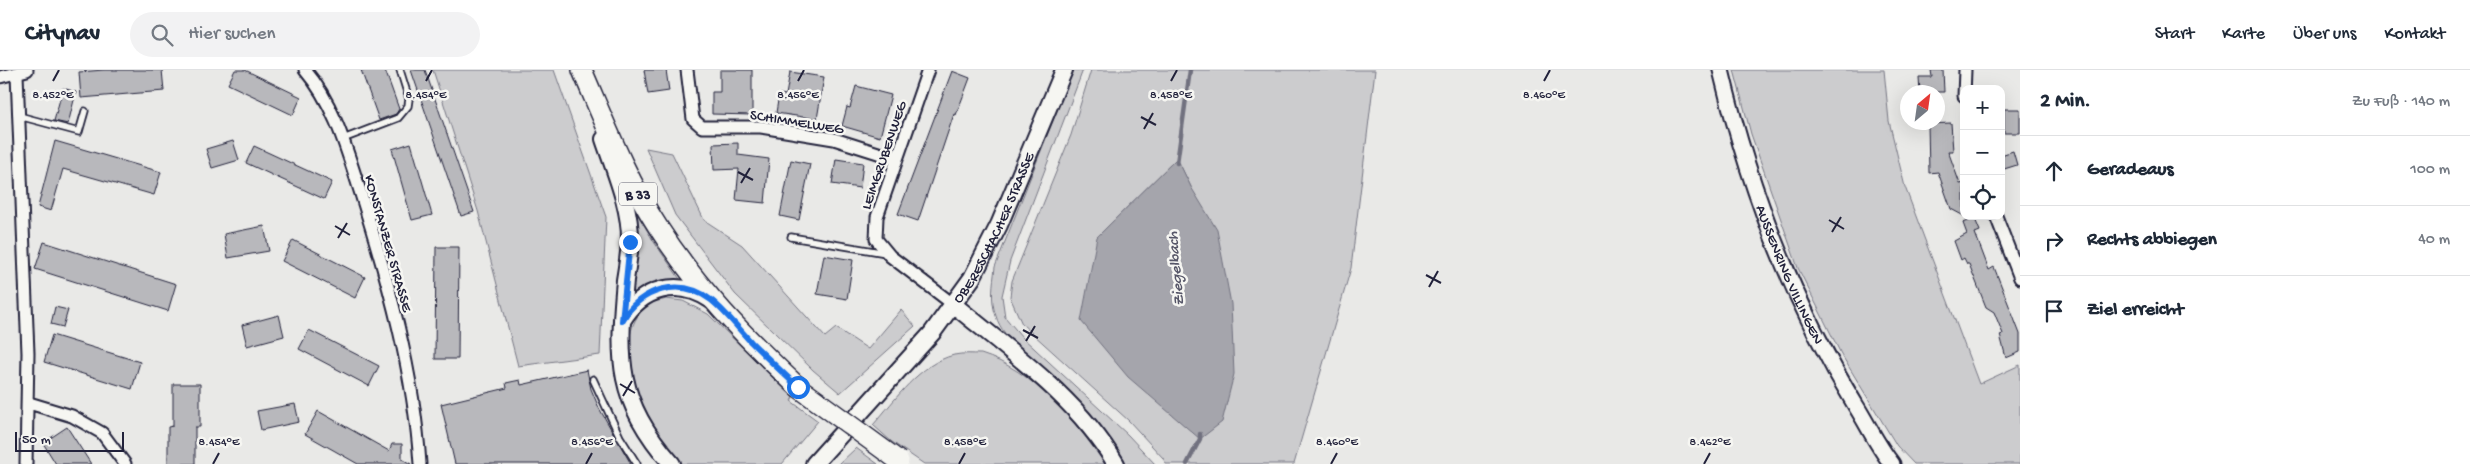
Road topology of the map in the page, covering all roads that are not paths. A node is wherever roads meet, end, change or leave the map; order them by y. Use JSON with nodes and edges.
{"nodes":[{"id":1,"x":305,"y":70,"type":"edge"},
{"id":2,"x":400,"y":70,"type":"edge"},
{"id":3,"x":687,"y":70,"type":"edge"},
{"id":4,"x":928,"y":70,"type":"edge"},
{"id":5,"x":1064,"y":70,"type":"edge"},
{"id":6,"x":1721,"y":70,"type":"edge"},
{"id":7,"x":1966,"y":70,"type":"edge"},
{"id":8,"x":22,"y":72,"type":"edge"},
{"id":9,"x":583,"y":73,"type":"edge"},
{"id":10,"x":0,"y":77,"type":"edge"},
{"id":11,"x":1965,"y":85,"type":"edge"},
{"id":12,"x":85,"y":112,"type":"dead end"},
{"id":13,"x":19,"y":116,"type":"junction"},
{"id":14,"x":343,"y":139,"type":"junction"},
{"id":15,"x":897,"y":160,"type":"junction"},
{"id":16,"x":1998,"y":220,"type":"edge"},
{"id":17,"x":791,"y":237,"type":"dead end"},
{"id":18,"x":888,"y":253,"type":"junction"},
{"id":19,"x":2020,"y":278,"type":"edge"},
{"id":20,"x":712,"y":301,"type":"junction"},
{"id":21,"x":954,"y":305,"type":"junction"},
{"id":22,"x":622,"y":321,"type":"junction"},
{"id":23,"x":593,"y":380,"type":"dead end"},
{"id":24,"x":29,"y":402,"type":"junction"},
{"id":25,"x":902,"y":462,"type":"edge"},
{"id":26,"x":26,"y":464,"type":"edge"},
{"id":27,"x":125,"y":464,"type":"edge"},
{"id":28,"x":420,"y":464,"type":"edge"},
{"id":29,"x":636,"y":464,"type":"edge"},
{"id":30,"x":672,"y":464,"type":"edge"},
{"id":31,"x":814,"y":464,"type":"edge"},
{"id":32,"x":1116,"y":464,"type":"edge"},
{"id":33,"x":1892,"y":464,"type":"edge"}],
"edges":[{"from":1,"to":14,"type":"street","name":"KONSTANZER STRASSE"},
{"from":2,"to":14,"type":"lane"},
{"from":3,"to":15,"type":"street","name":"SCHIMMELWEG"},
{"from":4,"to":15,"type":"street","name":"LEIMGRUBENWEG"},
{"from":5,"to":21,"type":"main road","name":"OBERESCHACHER STRASSE"},
{"from":6,"to":33,"type":"street","name":"AUSSENRING VILLINGEN"},
{"from":7,"to":11,"type":"street"},
{"from":8,"to":10,"type":"street"},
{"from":8,"to":13,"type":"street"},
{"from":9,"to":20,"type":"main road","number":"B 33"},
{"from":9,"to":22,"type":"main road"},
{"from":12,"to":13,"type":"lane"},
{"from":13,"to":24,"type":"street"},
{"from":14,"to":28,"type":"street","name":"KONSTANZER STRASSE"},
{"from":15,"to":18,"type":"street","name":"LEIMGRUBENWEG"},
{"from":16,"to":19,"type":"street"},
{"from":17,"to":18,"type":"lane"},
{"from":18,"to":21,"type":"street","name":"LEIMGRUBENWEG"},
{"from":20,"to":22,"type":"main road"},
{"from":20,"to":25,"type":"main road","number":"B 33","bridge":true},
{"from":21,"to":31,"type":"main road","name":"OBERESCHACHER STRASSE"},
{"from":21,"to":32,"type":"main road"},
{"from":22,"to":30,"type":"main road"},
{"from":23,"to":29,"type":"lane"},
{"from":24,"to":26,"type":"street"},
{"from":24,"to":27,"type":"street"}]}
